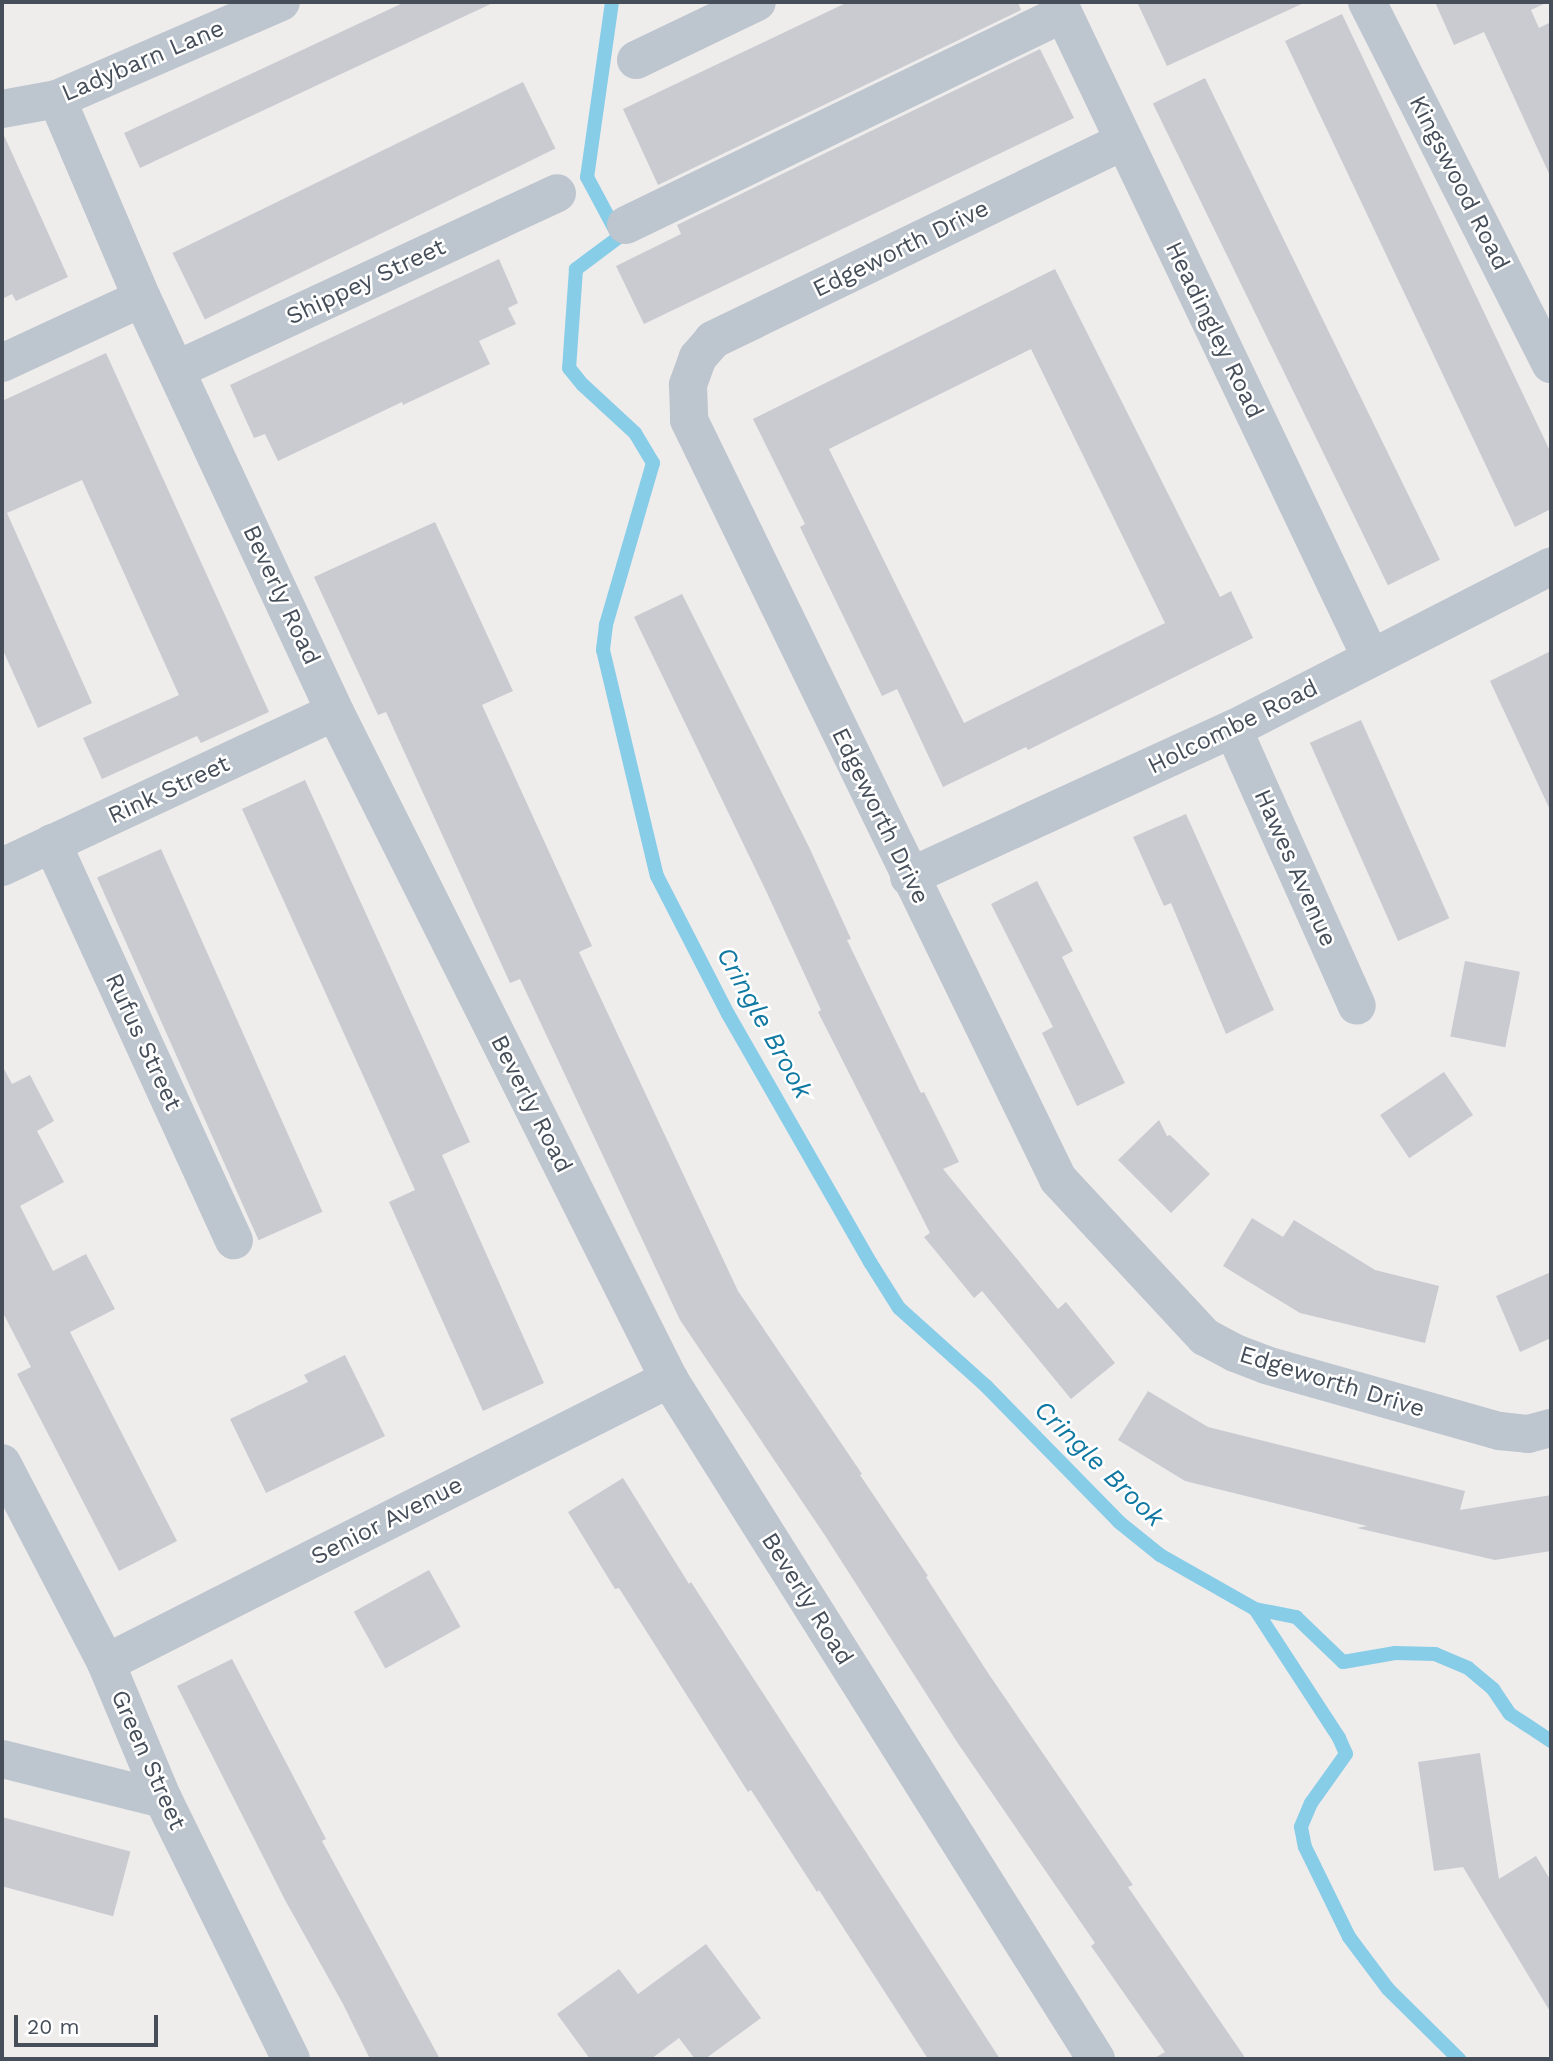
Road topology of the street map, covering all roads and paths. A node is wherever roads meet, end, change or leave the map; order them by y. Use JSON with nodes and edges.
{"nodes":[{"id":1,"x":281,"y":2,"type":"edge"},
{"id":2,"x":757,"y":2,"type":"edge"},
{"id":3,"x":1367,"y":2,"type":"edge"},
{"id":4,"x":1061,"y":8,"type":"edge"},
{"id":5,"x":636,"y":60,"type":"dead end"},
{"id":6,"x":57,"y":99,"type":"junction"},
{"id":7,"x":2,"y":108,"type":"edge"},
{"id":8,"x":1124,"y":141,"type":"junction"},
{"id":9,"x":557,"y":193,"type":"dead end"},
{"id":10,"x":626,"y":225,"type":"dead end"},
{"id":11,"x":142,"y":299,"type":"junction"},
{"id":12,"x":2,"y":363,"type":"edge"},
{"id":13,"x":1551,"y":365,"type":"edge"},
{"id":14,"x":176,"y":370,"type":"junction"},
{"id":15,"x":1551,"y":566,"type":"edge"},
{"id":16,"x":1371,"y":658,"type":"junction"},
{"id":17,"x":335,"y":712,"type":"junction"},
{"id":18,"x":1233,"y":729,"type":"junction"},
{"id":19,"x":52,"y":843,"type":"junction"},
{"id":20,"x":6,"y":853,"type":"edge"},
{"id":21,"x":909,"y":877,"type":"junction"},
{"id":22,"x":1357,"y":1006,"type":"dead end"},
{"id":23,"x":234,"y":1240,"type":"dead end"},
{"id":24,"x":669,"y":1379,"type":"junction"},
{"id":25,"x":1551,"y":1428,"type":"edge"},
{"id":26,"x":2,"y":1463,"type":"edge"},
{"id":27,"x":106,"y":1663,"type":"junction"},
{"id":28,"x":2,"y":1759,"type":"edge"},
{"id":29,"x":163,"y":1799,"type":"junction"},
{"id":30,"x":290,"y":2059,"type":"edge"},
{"id":31,"x":1096,"y":2059,"type":"edge"}],
"edges":[{"from":1,"to":6,"type":"street","name":"Ladybarn Lane"},
{"from":2,"to":5,"type":"street"},
{"from":3,"to":13,"type":"street","name":"Kingswood Road"},
{"from":4,"to":8,"type":"street","name":"Headingley Road"},
{"from":4,"to":10,"type":"street"},
{"from":6,"to":7,"type":"street","name":"Ladybarn Lane"},
{"from":6,"to":11,"type":"street","name":"Beverly Road"},
{"from":8,"to":16,"type":"street","name":"Headingley Road"},
{"from":8,"to":21,"type":"street","name":"Edgeworth Drive"},
{"from":9,"to":14,"type":"street","name":"Shippey Street"},
{"from":11,"to":12,"type":"street"},
{"from":11,"to":14,"type":"street","name":"Beverly Road"},
{"from":14,"to":17,"type":"street","name":"Beverly Road"},
{"from":15,"to":16,"type":"street","name":"Holcombe Road"},
{"from":16,"to":18,"type":"street","name":"Holcombe Road"},
{"from":17,"to":19,"type":"street","name":"Rink Street"},
{"from":17,"to":24,"type":"street","name":"Beverly Road"},
{"from":18,"to":21,"type":"street","name":"Holcombe Road"},
{"from":18,"to":22,"type":"street","name":"Hawes Avenue"},
{"from":19,"to":20,"type":"street","name":"Rink Street"},
{"from":19,"to":23,"type":"street","name":"Rufus Street"},
{"from":21,"to":25,"type":"street","name":"Edgeworth Drive"},
{"from":24,"to":27,"type":"street","name":"Senior Avenue"},
{"from":24,"to":31,"type":"street","name":"Beverly Road"},
{"from":26,"to":27,"type":"street","name":"Green Street"},
{"from":27,"to":29,"type":"street","name":"Green Street"},
{"from":28,"to":29,"type":"street"},
{"from":29,"to":30,"type":"street","name":"Green Street"}]}
